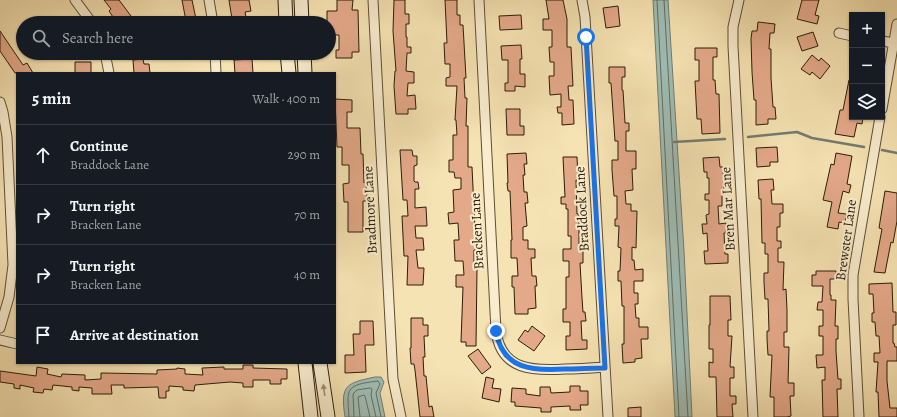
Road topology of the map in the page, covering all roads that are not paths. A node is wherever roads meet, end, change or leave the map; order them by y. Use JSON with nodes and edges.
{"nodes":[{"id":1,"x":75,"y":0,"type":"edge"},
{"id":2,"x":209,"y":0,"type":"edge"},
{"id":3,"x":285,"y":0,"type":"edge"},
{"id":4,"x":301,"y":0,"type":"edge"},
{"id":5,"x":372,"y":0,"type":"edge"},
{"id":6,"x":479,"y":0,"type":"edge"},
{"id":7,"x":582,"y":0,"type":"edge"},
{"id":8,"x":739,"y":0,"type":"edge"},
{"id":9,"x":87,"y":16,"type":"edge"},
{"id":10,"x":212,"y":16,"type":"edge"},
{"id":11,"x":286,"y":16,"type":"edge"},
{"id":12,"x":302,"y":16,"type":"edge"},
{"id":13,"x":897,"y":24,"type":"edge"},
{"id":14,"x":839,"y":33,"type":"dead end"},
{"id":15,"x":849,"y":35,"type":"edge"},
{"id":16,"x":885,"y":42,"type":"edge"},
{"id":17,"x":894,"y":43,"type":"junction"},
{"id":18,"x":106,"y":60,"type":"edge"},
{"id":19,"x":215,"y":60,"type":"edge"},
{"id":20,"x":288,"y":60,"type":"edge"},
{"id":21,"x":304,"y":60,"type":"edge"},
{"id":22,"x":109,"y":72,"type":"edge"},
{"id":23,"x":216,"y":72,"type":"edge"},
{"id":24,"x":289,"y":72,"type":"edge"},
{"id":25,"x":304,"y":72,"type":"edge"},
{"id":26,"x":885,"y":92,"type":"edge"},
{"id":27,"x":0,"y":102,"type":"edge"},
{"id":28,"x":879,"y":120,"type":"edge"},
{"id":29,"x":0,"y":328,"type":"edge"},
{"id":30,"x":0,"y":340,"type":"edge"},
{"id":31,"x":16,"y":344,"type":"edge"},
{"id":32,"x":304,"y":364,"type":"edge"},
{"id":33,"x":320,"y":364,"type":"edge"},
{"id":34,"x":605,"y":368,"type":"junction"},
{"id":35,"x":311,"y":417,"type":"edge"},
{"id":36,"x":328,"y":417,"type":"edge"},
{"id":37,"x":401,"y":417,"type":"edge"},
{"id":38,"x":608,"y":417,"type":"edge"},
{"id":39,"x":753,"y":417,"type":"edge"},
{"id":40,"x":859,"y":417,"type":"edge"}],
"edges":[{"from":1,"to":9,"type":"street"},
{"from":2,"to":10,"type":"street"},
{"from":3,"to":11,"type":"main road"},
{"from":4,"to":12,"type":"main road"},
{"from":5,"to":37,"type":"street","name":"Bradmore Lane"},
{"from":6,"to":34,"type":"street","name":"Bracken Lane"},
{"from":7,"to":34,"type":"street","name":"Braddock Lane"},
{"from":8,"to":39,"type":"street","name":"Bren Mar Lane"},
{"from":13,"to":17,"type":"street"},
{"from":14,"to":15,"type":"street"},
{"from":16,"to":17,"type":"street"},
{"from":17,"to":26,"type":"street"},
{"from":18,"to":22,"type":"street"},
{"from":19,"to":23,"type":"street"},
{"from":20,"to":24,"type":"main road"},
{"from":21,"to":25,"type":"main road"},
{"from":27,"to":29,"type":"street"},
{"from":28,"to":40,"type":"street","name":"Brewster Lane"},
{"from":30,"to":31,"type":"street"},
{"from":32,"to":35,"type":"main road"},
{"from":36,"to":33,"type":"main road","one_way":true},
{"from":34,"to":38,"type":"street","name":"Braddock Lane"}]}
